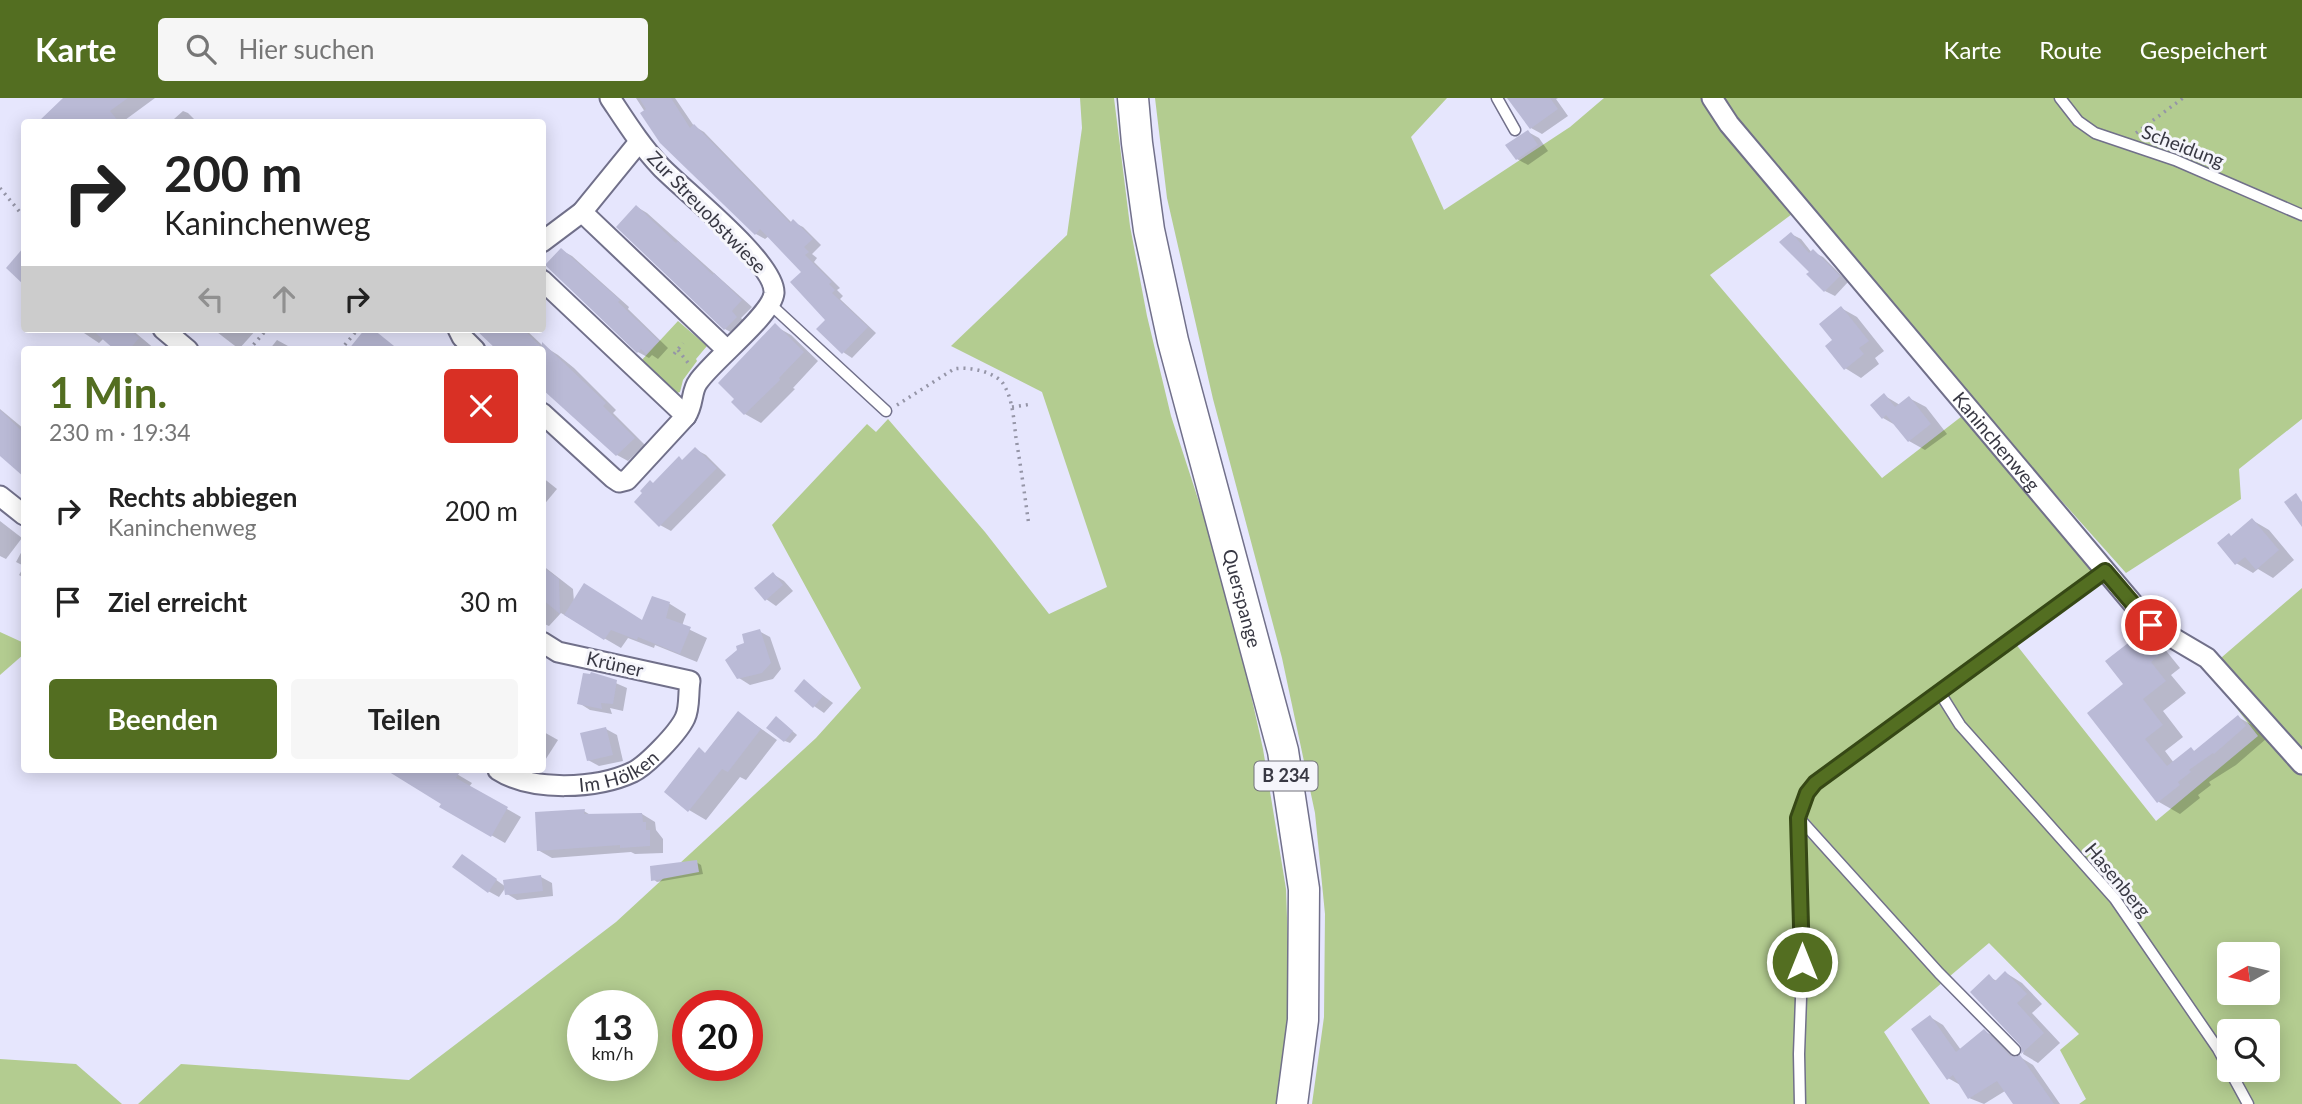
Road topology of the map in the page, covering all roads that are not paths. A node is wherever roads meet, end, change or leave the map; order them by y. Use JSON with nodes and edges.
{"nodes":[{"id":1,"x":610,"y":98,"type":"edge"},
{"id":2,"x":1133,"y":98,"type":"edge"},
{"id":3,"x":1497,"y":98,"type":"edge"},
{"id":4,"x":1712,"y":98,"type":"edge"},
{"id":5,"x":2060,"y":98,"type":"edge"},
{"id":6,"x":1516,"y":130,"type":"dead end"},
{"id":7,"x":639,"y":142,"type":"junction"},
{"id":8,"x":582,"y":212,"type":"junction"},
{"id":9,"x":2302,"y":215,"type":"edge"},
{"id":10,"x":546,"y":239,"type":"edge"},
{"id":11,"x":546,"y":284,"type":"edge"},
{"id":12,"x":770,"y":304,"type":"junction"},
{"id":13,"x":168,"y":333,"type":"edge"},
{"id":14,"x":459,"y":333,"type":"edge"},
{"id":15,"x":183,"y":346,"type":"edge"},
{"id":16,"x":471,"y":346,"type":"edge"},
{"id":17,"x":727,"y":351,"type":"junction"},
{"id":18,"x":886,"y":411,"type":"road end"},
{"id":19,"x":686,"y":416,"type":"junction"},
{"id":20,"x":546,"y":417,"type":"edge"},
{"id":21,"x":0,"y":496,"type":"edge"},
{"id":22,"x":21,"y":513,"type":"edge"},
{"id":23,"x":2105,"y":571,"type":"junction"},
{"id":24,"x":546,"y":644,"type":"edge"},
{"id":25,"x":690,"y":681,"type":"joint"},
{"id":26,"x":1940,"y":693,"type":"junction"},
{"id":27,"x":2302,"y":764,"type":"edge"},
{"id":28,"x":503,"y":773,"type":"edge"},
{"id":29,"x":1798,"y":818,"type":"junction"},
{"id":30,"x":2015,"y":1050,"type":"dead end"},
{"id":31,"x":1292,"y":1104,"type":"edge"},
{"id":32,"x":1800,"y":1104,"type":"edge"},
{"id":33,"x":2248,"y":1104,"type":"edge"}],
"edges":[{"from":1,"to":7,"type":"street","name":"Zur Streuobstwiese"},
{"from":2,"to":31,"type":"main road","name":"Querspange","number":"B 234"},
{"from":3,"to":6,"type":"lane"},
{"from":4,"to":23,"type":"street","name":"Kaninchenweg"},
{"from":5,"to":9,"type":"lane","name":"Scheidung"},
{"from":7,"to":8,"type":"street","name":"Zur Streuobstwiese"},
{"from":7,"to":12,"type":"street","name":"Zur Streuobstwiese"},
{"from":8,"to":10,"type":"street","name":"Zur Streuobstwiese"},
{"from":8,"to":17,"type":"street"},
{"from":11,"to":19,"type":"street"},
{"from":12,"to":17,"type":"street"},
{"from":12,"to":18,"type":"lane"},
{"from":13,"to":15,"type":"street"},
{"from":14,"to":16,"type":"street"},
{"from":17,"to":19,"type":"street"},
{"from":19,"to":20,"type":"street"},
{"from":21,"to":22,"type":"street"},
{"from":23,"to":26,"type":"lane"},
{"from":23,"to":27,"type":"street","name":"Kaninchenweg"},
{"from":24,"to":25,"type":"street","name":"Krüner"},
{"from":25,"to":28,"type":"street","name":"Im Hölken"},
{"from":26,"to":29,"type":"lane"},
{"from":26,"to":33,"type":"lane","name":"Hasenberg"},
{"from":29,"to":30,"type":"lane"},
{"from":29,"to":32,"type":"lane"}]}
